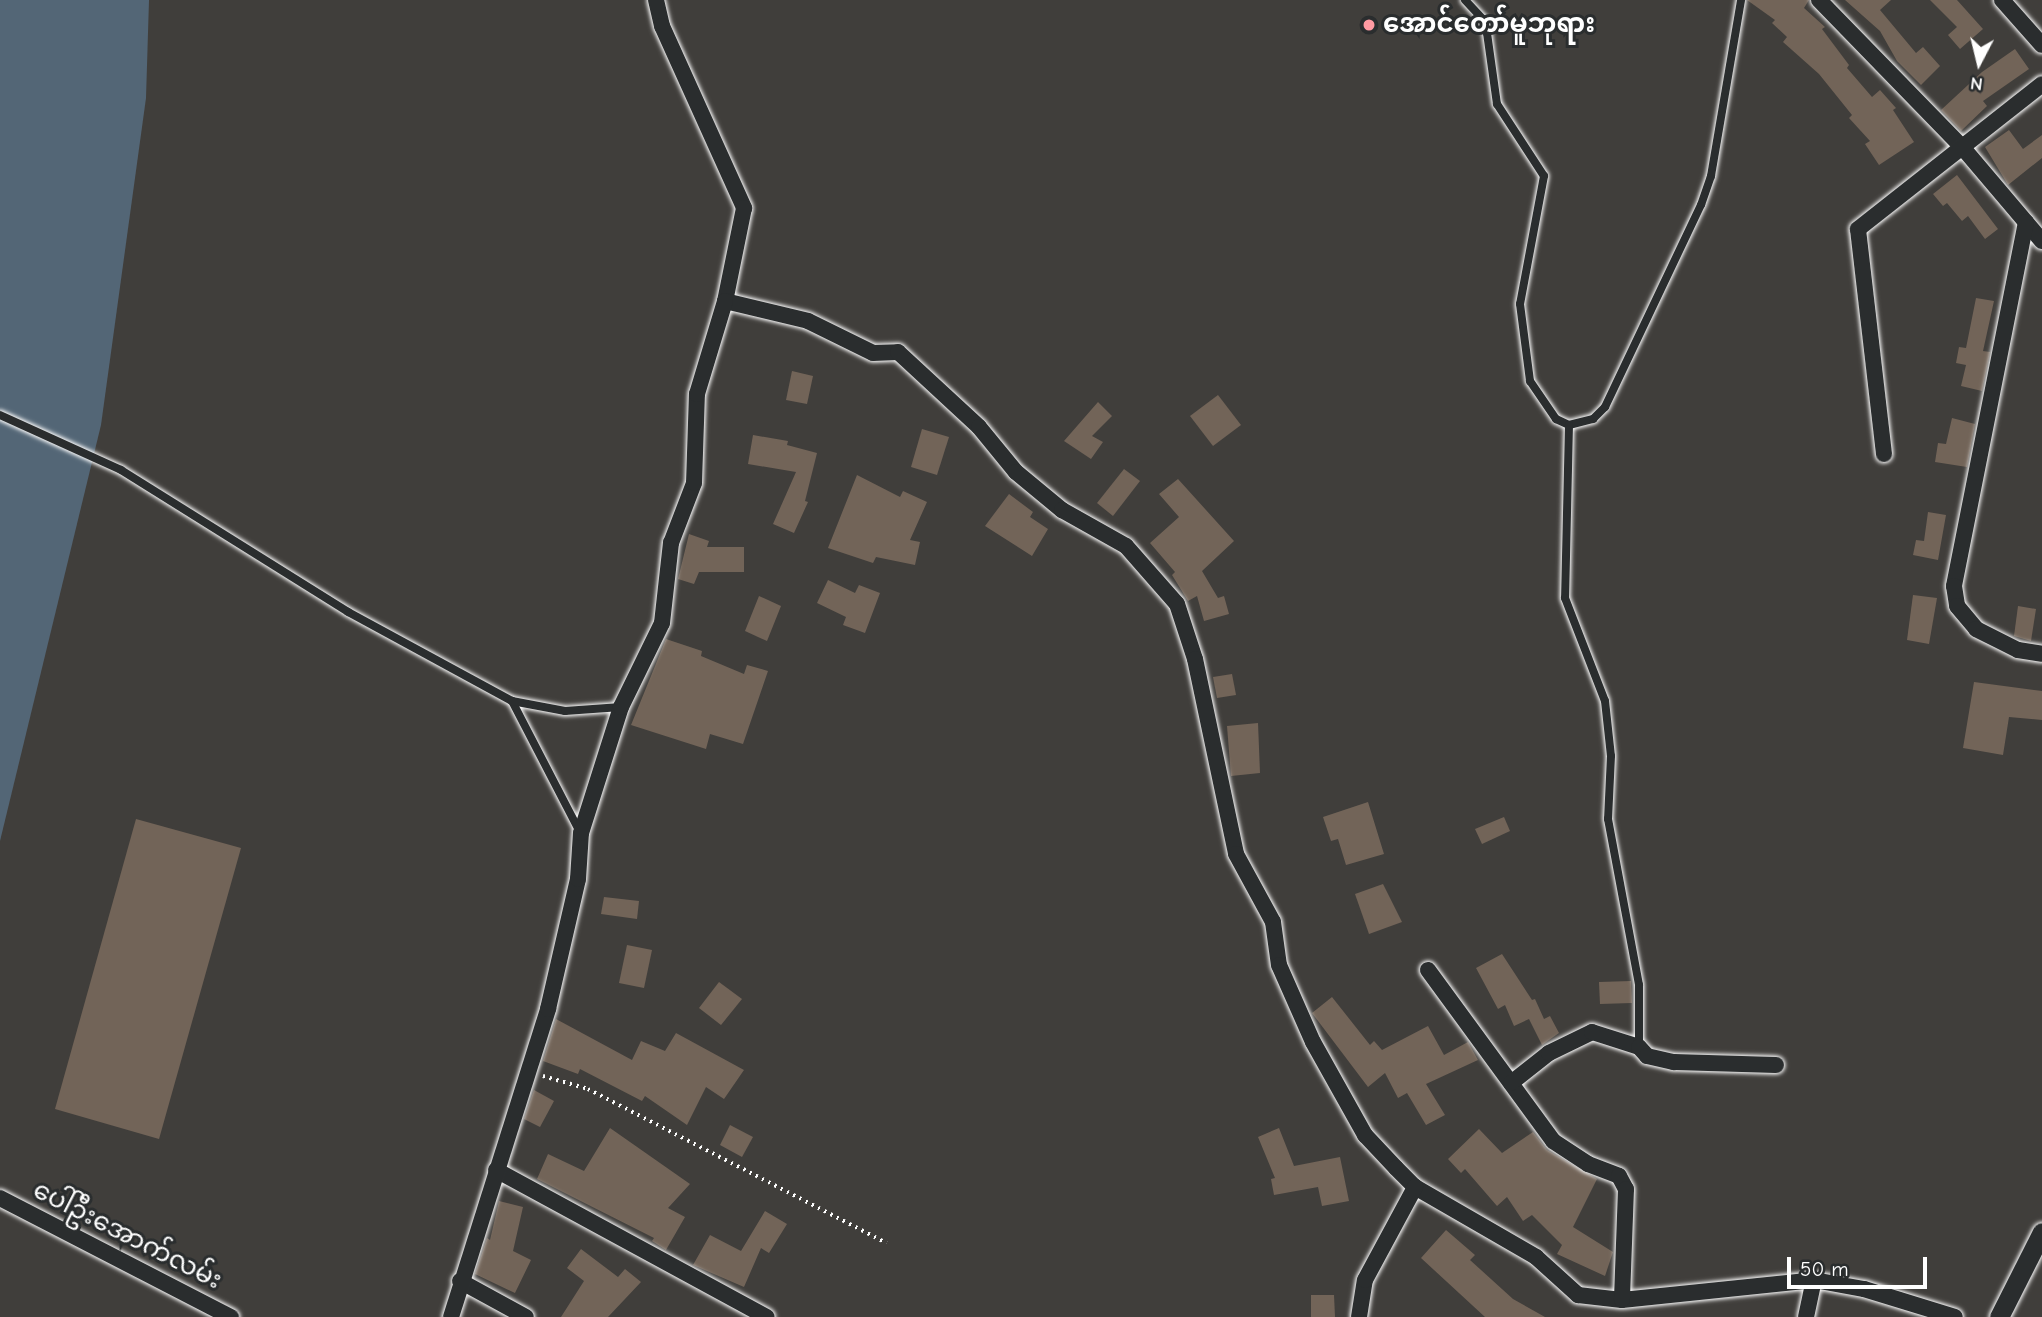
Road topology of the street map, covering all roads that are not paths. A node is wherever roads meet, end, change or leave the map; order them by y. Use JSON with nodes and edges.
{"nodes":[{"id":1,"x":656,"y":0,"type":"edge"},
{"id":2,"x":1465,"y":0,"type":"edge"},
{"id":3,"x":1741,"y":0,"type":"edge"},
{"id":4,"x":1819,"y":0,"type":"edge"},
{"id":5,"x":2002,"y":0,"type":"edge"},
{"id":6,"x":2042,"y":45,"type":"edge"},
{"id":7,"x":2042,"y":84,"type":"edge"},
{"id":8,"x":1963,"y":148,"type":"junction"},
{"id":9,"x":2026,"y":222,"type":"junction"},
{"id":10,"x":2042,"y":241,"type":"edge"},
{"id":11,"x":724,"y":301,"type":"junction"},
{"id":12,"x":0,"y":415,"type":"edge"},
{"id":13,"x":1569,"y":425,"type":"junction"},
{"id":14,"x":1884,"y":454,"type":"dead end"},
{"id":15,"x":2042,"y":653,"type":"edge"},
{"id":16,"x":512,"y":701,"type":"junction"},
{"id":17,"x":621,"y":707,"type":"junction"},
{"id":18,"x":581,"y":833,"type":"junction"},
{"id":19,"x":1428,"y":970,"type":"dead end"},
{"id":20,"x":1639,"y":1047,"type":"junction"},
{"id":21,"x":1776,"y":1065,"type":"dead end"},
{"id":22,"x":1511,"y":1083,"type":"junction"},
{"id":23,"x":496,"y":1170,"type":"junction"},
{"id":24,"x":1415,"y":1187,"type":"junction"},
{"id":25,"x":0,"y":1198,"type":"edge"},
{"id":26,"x":2042,"y":1232,"type":"edge"},
{"id":27,"x":1814,"y":1280,"type":"junction"},
{"id":28,"x":460,"y":1281,"type":"junction"},
{"id":29,"x":1622,"y":1300,"type":"junction"},
{"id":30,"x":231,"y":1317,"type":"edge"},
{"id":31,"x":451,"y":1317,"type":"edge"},
{"id":32,"x":526,"y":1317,"type":"edge"},
{"id":33,"x":767,"y":1317,"type":"edge"},
{"id":34,"x":1359,"y":1317,"type":"edge"},
{"id":35,"x":1806,"y":1317,"type":"edge"},
{"id":36,"x":1955,"y":1317,"type":"edge"},
{"id":37,"x":1999,"y":1317,"type":"edge"}],
"edges":[{"from":1,"to":11,"type":"street"},
{"from":2,"to":13,"type":"lane"},
{"from":3,"to":13,"type":"lane"},
{"from":4,"to":8,"type":"street"},
{"from":5,"to":6,"type":"street"},
{"from":7,"to":8,"type":"street"},
{"from":8,"to":9,"type":"street"},
{"from":8,"to":14,"type":"street"},
{"from":9,"to":10,"type":"street"},
{"from":9,"to":15,"type":"street"},
{"from":11,"to":17,"type":"street"},
{"from":11,"to":24,"type":"street"},
{"from":12,"to":16,"type":"lane"},
{"from":13,"to":20,"type":"lane"},
{"from":16,"to":17,"type":"lane"},
{"from":16,"to":18,"type":"lane"},
{"from":17,"to":18,"type":"street"},
{"from":18,"to":23,"type":"street"},
{"from":19,"to":22,"type":"street"},
{"from":20,"to":21,"type":"street"},
{"from":20,"to":22,"type":"street"},
{"from":22,"to":29,"type":"street"},
{"from":23,"to":28,"type":"street"},
{"from":23,"to":33,"type":"street"},
{"from":24,"to":29,"type":"street"},
{"from":24,"to":34,"type":"street"},
{"from":25,"to":30,"type":"street","name":"ပေါ်ဦးအောက်လမ်း"},
{"from":26,"to":37,"type":"street"},
{"from":27,"to":29,"type":"street"},
{"from":27,"to":35,"type":"street"},
{"from":27,"to":36,"type":"street"},
{"from":28,"to":31,"type":"street"},
{"from":28,"to":32,"type":"street"}]}
